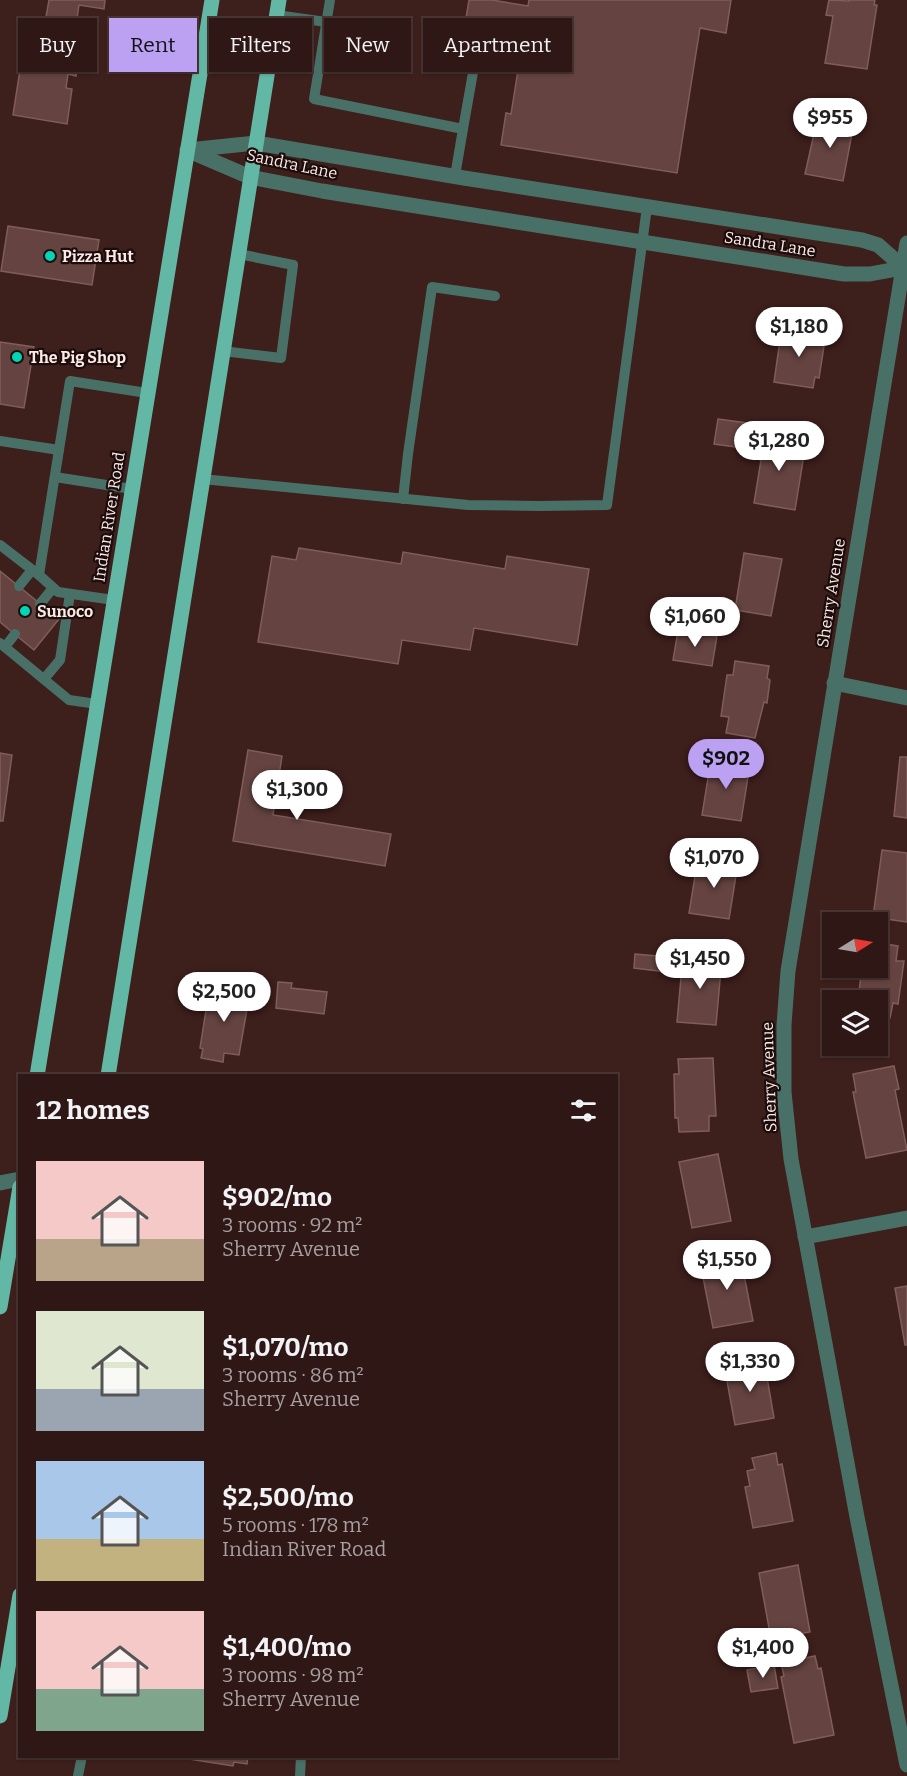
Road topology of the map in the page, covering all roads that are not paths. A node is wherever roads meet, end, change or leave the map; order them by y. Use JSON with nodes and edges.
{"nodes":[{"id":1,"x":212,"y":0,"type":"edge"},
{"id":2,"x":330,"y":0,"type":"edge"},
{"id":3,"x":277,"y":8,"type":"edge"},
{"id":4,"x":327,"y":18,"type":"edge"},
{"id":5,"x":324,"y":21,"type":"edge"},
{"id":6,"x":324,"y":35,"type":"edge"},
{"id":7,"x":473,"y":72,"type":"edge"},
{"id":8,"x":463,"y":129,"type":"junction"},
{"id":9,"x":256,"y":143,"type":"junction"},
{"id":10,"x":187,"y":150,"type":"junction"},
{"id":11,"x":455,"y":176,"type":"junction"},
{"id":12,"x":250,"y":177,"type":"junction"},
{"id":13,"x":647,"y":207,"type":"junction"},
{"id":14,"x":642,"y":242,"type":"junction"},
{"id":15,"x":907,"y":243,"type":"edge"},
{"id":16,"x":239,"y":254,"type":"junction"},
{"id":17,"x":905,"y":267,"type":"edge"},
{"id":18,"x":495,"y":296,"type":"dead end"},
{"id":19,"x":222,"y":351,"type":"junction"},
{"id":20,"x":147,"y":393,"type":"junction"},
{"id":21,"x":0,"y":441,"type":"edge"},
{"id":22,"x":59,"y":450,"type":"junction"},
{"id":23,"x":55,"y":477,"type":"junction"},
{"id":24,"x":202,"y":479,"type":"junction"},
{"id":25,"x":132,"y":489,"type":"junction"},
{"id":26,"x":404,"y":499,"type":"junction"},
{"id":27,"x":0,"y":545,"type":"edge"},
{"id":28,"x":36,"y":573,"type":"junction"},
{"id":29,"x":19,"y":586,"type":"dead end"},
{"id":30,"x":53,"y":588,"type":"junction"},
{"id":31,"x":70,"y":594,"type":"junction"},
{"id":32,"x":114,"y":600,"type":"junction"},
{"id":33,"x":40,"y":604,"type":"dead end"},
{"id":34,"x":15,"y":634,"type":"dead end"},
{"id":35,"x":3,"y":645,"type":"edge"},
{"id":36,"x":44,"y":679,"type":"junction"},
{"id":37,"x":834,"y":683,"type":"junction"},
{"id":38,"x":907,"y":698,"type":"edge"},
{"id":39,"x":97,"y":704,"type":"junction"},
{"id":40,"x":38,"y":1074,"type":"edge"},
{"id":41,"x":108,"y":1074,"type":"edge"},
{"id":42,"x":18,"y":1179,"type":"edge"},
{"id":43,"x":0,"y":1183,"type":"edge"},
{"id":44,"x":18,"y":1199,"type":"edge"},
{"id":45,"x":907,"y":1218,"type":"edge"},
{"id":46,"x":805,"y":1237,"type":"junction"},
{"id":47,"x":0,"y":1306,"type":"edge"},
{"id":48,"x":18,"y":1607,"type":"edge"},
{"id":49,"x":0,"y":1716,"type":"edge"},
{"id":50,"x":82,"y":1758,"type":"edge"},
{"id":51,"x":301,"y":1758,"type":"edge"},
{"id":52,"x":907,"y":1765,"type":"edge"},
{"id":53,"x":78,"y":1776,"type":"edge"},
{"id":54,"x":300,"y":1776,"type":"edge"}],
"edges":[{"from":1,"to":10,"type":"main road","name":"Indian River Road"},
{"from":2,"to":4,"type":"lane"},
{"from":3,"to":5,"type":"lane"},
{"from":3,"to":9,"type":"main road"},
{"from":6,"to":8,"type":"lane"},
{"from":7,"to":8,"type":"lane"},
{"from":8,"to":11,"type":"lane"},
{"from":9,"to":10,"type":"street","name":"Sandra Lane"},
{"from":9,"to":11,"type":"street","name":"Sandra Lane"},
{"from":9,"to":12,"type":"main road"},
{"from":10,"to":12,"type":"street","name":"Sandra Lane"},
{"from":10,"to":20,"type":"main road","name":"Indian River Road"},
{"from":11,"to":13,"type":"street","name":"Sandra Lane"},
{"from":12,"to":14,"type":"street","name":"Sandra Lane"},
{"from":12,"to":16,"type":"main road"},
{"from":13,"to":14,"type":"lane"},
{"from":13,"to":17,"type":"street","name":"Sandra Lane"},
{"from":14,"to":17,"type":"street","name":"Sandra Lane"},
{"from":14,"to":26,"type":"lane"},
{"from":15,"to":17,"type":"street","name":"Sherry Avenue"},
{"from":16,"to":19,"type":"main road"},
{"from":16,"to":19,"type":"lane"},
{"from":17,"to":37,"type":"street","name":"Sherry Avenue"},
{"from":18,"to":26,"type":"lane"},
{"from":19,"to":24,"type":"main road"},
{"from":20,"to":22,"type":"lane"},
{"from":20,"to":25,"type":"main road","name":"Indian River Road"},
{"from":21,"to":22,"type":"lane"},
{"from":22,"to":23,"type":"lane"},
{"from":23,"to":25,"type":"lane"},
{"from":23,"to":28,"type":"lane"},
{"from":24,"to":26,"type":"lane"},
{"from":24,"to":41,"type":"main road"},
{"from":25,"to":32,"type":"main road","name":"Indian River Road"},
{"from":27,"to":28,"type":"lane"},
{"from":28,"to":29,"type":"lane"},
{"from":28,"to":30,"type":"lane"},
{"from":30,"to":31,"type":"lane"},
{"from":30,"to":33,"type":"lane"},
{"from":31,"to":32,"type":"lane"},
{"from":31,"to":36,"type":"lane"},
{"from":32,"to":39,"type":"main road","name":"Indian River Road"},
{"from":34,"to":35,"type":"lane"},
{"from":35,"to":36,"type":"lane"},
{"from":36,"to":39,"type":"lane"},
{"from":37,"to":38,"type":"street"},
{"from":37,"to":46,"type":"street","name":"Sherry Avenue"},
{"from":39,"to":40,"type":"main road","name":"Indian River Road"},
{"from":42,"to":43,"type":"street"},
{"from":44,"to":47,"type":"main road"},
{"from":45,"to":46,"type":"street"},
{"from":46,"to":52,"type":"street","name":"Sherry Avenue"},
{"from":48,"to":49,"type":"main road"},
{"from":50,"to":53,"type":"lane"},
{"from":51,"to":54,"type":"lane"}]}
